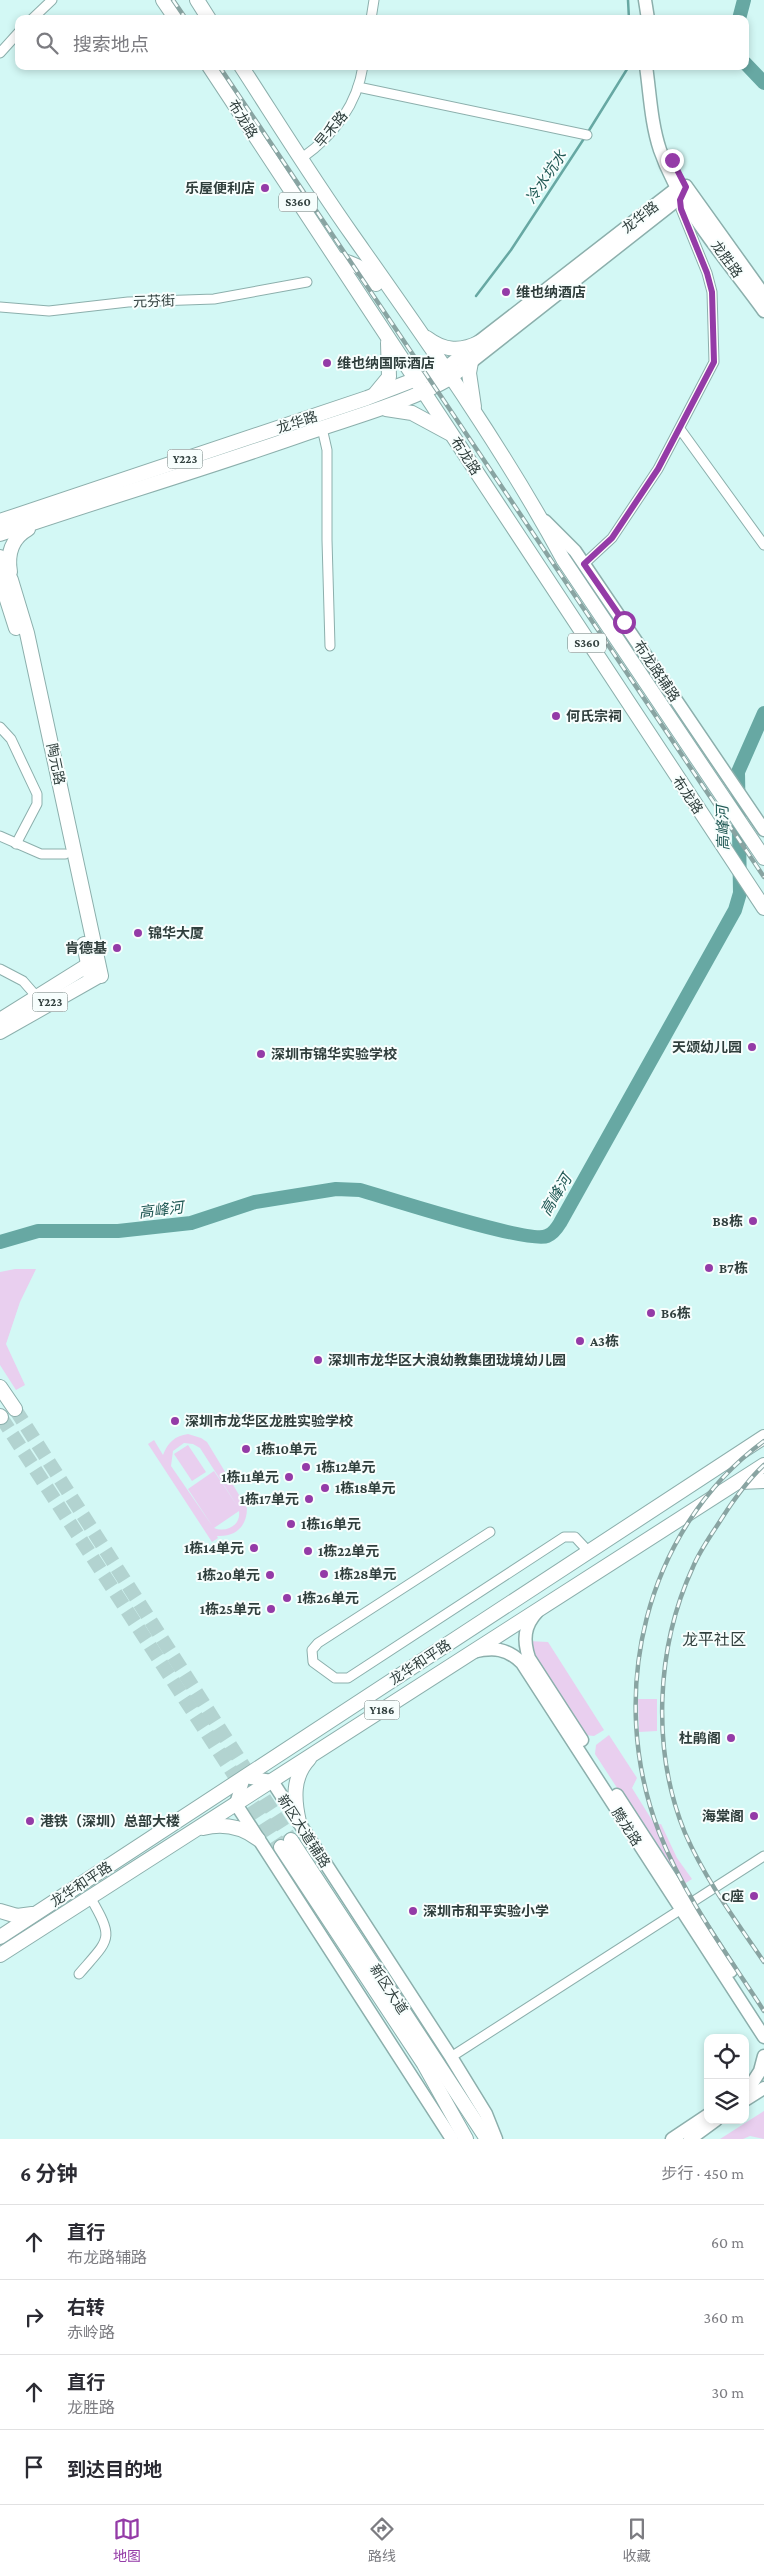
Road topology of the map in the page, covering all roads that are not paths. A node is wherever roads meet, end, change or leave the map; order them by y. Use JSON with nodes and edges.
{"nodes":[{"id":1,"x":52,"y":0,"type":"edge"},
{"id":2,"x":163,"y":0,"type":"edge"},
{"id":3,"x":197,"y":0,"type":"edge"},
{"id":4,"x":374,"y":0,"type":"edge"},
{"id":5,"x":638,"y":0,"type":"edge"},
{"id":6,"x":646,"y":0,"type":"edge"},
{"id":7,"x":36,"y":15,"type":"edge"},
{"id":8,"x":173,"y":15,"type":"edge"},
{"id":9,"x":206,"y":15,"type":"edge"},
{"id":10,"x":372,"y":15,"type":"edge"},
{"id":11,"x":640,"y":15,"type":"edge"},
{"id":12,"x":648,"y":15,"type":"edge"},
{"id":13,"x":15,"y":36,"type":"edge"},
{"id":14,"x":0,"y":52,"type":"edge"},
{"id":15,"x":212,"y":70,"type":"edge"},
{"id":16,"x":244,"y":70,"type":"edge"},
{"id":17,"x":362,"y":70,"type":"edge"},
{"id":18,"x":647,"y":70,"type":"edge"},
{"id":19,"x":654,"y":70,"type":"edge"},
{"id":20,"x":358,"y":87,"type":"junction"},
{"id":21,"x":587,"y":135,"type":"dead end"},
{"id":22,"x":302,"y":158,"type":"junction"},
{"id":23,"x":682,"y":190,"type":"junction"},
{"id":24,"x":360,"y":246,"type":"junction"},
{"id":25,"x":336,"y":260,"type":"junction"},
{"id":26,"x":358,"y":265,"type":"junction"},
{"id":27,"x":307,"y":282,"type":"dead end"},
{"id":28,"x":764,"y":295,"type":"edge"},
{"id":29,"x":0,"y":307,"type":"edge"},
{"id":30,"x":764,"y":311,"type":"edge"},
{"id":31,"x":422,"y":335,"type":"junction"},
{"id":32,"x":387,"y":338,"type":"junction"},
{"id":33,"x":480,"y":342,"type":"junction"},
{"id":34,"x":471,"y":362,"type":"junction"},
{"id":35,"x":446,"y":372,"type":"junction"},
{"id":36,"x":420,"y":387,"type":"junction"},
{"id":37,"x":372,"y":404,"type":"junction"},
{"id":38,"x":476,"y":415,"type":"junction"},
{"id":39,"x":322,"y":428,"type":"junction"},
{"id":40,"x":680,"y":429,"type":"junction"},
{"id":41,"x":454,"y":437,"type":"junction"},
{"id":42,"x":0,"y":513,"type":"edge"},
{"id":43,"x":22,"y":513,"type":"junction"},
{"id":44,"x":540,"y":517,"type":"junction"},
{"id":45,"x":0,"y":522,"type":"edge"},
{"id":46,"x":35,"y":524,"type":"junction"},
{"id":47,"x":0,"y":534,"type":"edge"},
{"id":48,"x":764,"y":545,"type":"edge"},
{"id":49,"x":0,"y":557,"type":"edge"},
{"id":50,"x":584,"y":564,"type":"junction"},
{"id":51,"x":6,"y":579,"type":"edge"},
{"id":52,"x":330,"y":646,"type":"dead end"},
{"id":53,"x":0,"y":727,"type":"edge"},
{"id":54,"x":764,"y":830,"type":"edge"},
{"id":55,"x":0,"y":836,"type":"edge"},
{"id":56,"x":16,"y":844,"type":"junction"},
{"id":57,"x":65,"y":854,"type":"junction"},
{"id":58,"x":764,"y":858,"type":"edge"},
{"id":59,"x":764,"y":908,"type":"edge"},
{"id":60,"x":88,"y":965,"type":"junction"},
{"id":61,"x":0,"y":969,"type":"edge"},
{"id":62,"x":96,"y":977,"type":"junction"},
{"id":63,"x":37,"y":997,"type":"junction"},
{"id":64,"x":0,"y":1020,"type":"edge"},
{"id":65,"x":0,"y":1032,"type":"edge"},
{"id":66,"x":0,"y":1387,"type":"edge"},
{"id":67,"x":15,"y":1409,"type":"tunnel mouth"},
{"id":68,"x":764,"y":1437,"type":"edge"},
{"id":69,"x":764,"y":1465,"type":"edge"},
{"id":70,"x":764,"y":1480,"type":"edge"},
{"id":71,"x":733,"y":1484,"type":"junction"},
{"id":72,"x":490,"y":1532,"type":"dead end"},
{"id":73,"x":589,"y":1552,"type":"junction"},
{"id":74,"x":543,"y":1607,"type":"junction"},
{"id":75,"x":471,"y":1653,"type":"junction"},
{"id":76,"x":314,"y":1754,"type":"junction"},
{"id":77,"x":244,"y":1777,"type":"junction"},
{"id":78,"x":272,"y":1781,"type":"junction"},
{"id":79,"x":236,"y":1804,"type":"junction"},
{"id":80,"x":299,"y":1822,"type":"junction"},
{"id":81,"x":195,"y":1830,"type":"junction"},
{"id":82,"x":258,"y":1839,"type":"junction"},
{"id":83,"x":764,"y":1856,"type":"edge"},
{"id":84,"x":90,"y":1897,"type":"junction"},
{"id":85,"x":683,"y":1906,"type":"junction"},
{"id":86,"x":0,"y":1911,"type":"edge"},
{"id":87,"x":35,"y":1914,"type":"junction"},
{"id":88,"x":0,"y":1937,"type":"edge"},
{"id":89,"x":26,"y":1938,"type":"junction"},
{"id":90,"x":0,"y":1955,"type":"edge"},
{"id":91,"x":0,"y":1966,"type":"edge"},
{"id":92,"x":79,"y":1974,"type":"dead end"},
{"id":93,"x":764,"y":2021,"type":"edge"},
{"id":94,"x":764,"y":2038,"type":"edge"},
{"id":95,"x":764,"y":2056,"type":"edge"},
{"id":96,"x":451,"y":2057,"type":"junction"},
{"id":97,"x":764,"y":2078,"type":"edge"},
{"id":98,"x":764,"y":2088,"type":"edge"},
{"id":99,"x":752,"y":2093,"type":"edge"},
{"id":100,"x":704,"y":2118,"type":"edge"},
{"id":101,"x":711,"y":2124,"type":"edge"},
{"id":102,"x":452,"y":2139,"type":"edge"},
{"id":103,"x":466,"y":2139,"type":"edge"},
{"id":104,"x":487,"y":2139,"type":"edge"},
{"id":105,"x":496,"y":2139,"type":"edge"},
{"id":106,"x":672,"y":2139,"type":"edge"},
{"id":107,"x":690,"y":2139,"type":"edge"}],
"edges":[{"from":1,"to":7,"type":"street"},
{"from":2,"to":8,"type":"main road"},
{"from":3,"to":9,"type":"main road"},
{"from":4,"to":10,"type":"street"},
{"from":5,"to":11,"type":"main road"},
{"from":6,"to":12,"type":"main road"},
{"from":13,"to":14,"type":"street"},
{"from":15,"to":25,"type":"main road","name":"布龙路","number":"S360"},
{"from":16,"to":22,"type":"main road","name":"布龙路","number":"S360"},
{"from":17,"to":20,"type":"street","name":"早禾路"},
{"from":18,"to":23,"type":"main road","name":"龙胜路"},
{"from":19,"to":23,"type":"main road","name":"龙胜路"},
{"from":20,"to":21,"type":"street"},
{"from":20,"to":22,"type":"street","name":"早禾路"},
{"from":22,"to":24,"type":"main road","name":"布龙路","number":"S360"},
{"from":23,"to":28,"type":"main road","name":"龙胜路"},
{"from":23,"to":30,"type":"main road","name":"龙胜路"},
{"from":23,"to":33,"type":"main road","name":"龙华路"},
{"from":23,"to":34,"type":"main road","name":"龙华路"},
{"from":23,"to":40,"type":"street"},
{"from":24,"to":26,"type":"main road"},
{"from":24,"to":31,"type":"main road","name":"布龙路","number":"S360"},
{"from":25,"to":26,"type":"main road"},
{"from":25,"to":32,"type":"main road","name":"布龙路","number":"S360"},
{"from":26,"to":35,"type":"main road"},
{"from":27,"to":29,"type":"street","name":"元芬街"},
{"from":31,"to":33,"type":"main road"},
{"from":31,"to":35,"type":"main road","name":"布龙路","number":"S360"},
{"from":32,"to":36,"type":"main road","name":"布龙路","number":"S360"},
{"from":32,"to":37,"type":"main road"},
{"from":33,"to":35,"type":"main road","name":"龙华路"},
{"from":34,"to":35,"type":"main road","name":"龙华路"},
{"from":34,"to":38,"type":"main road"},
{"from":35,"to":36,"type":"main road","name":"龙华路","number":"Y223"},
{"from":35,"to":38,"type":"main road","name":"布龙路","number":"S360"},
{"from":36,"to":37,"type":"main road","name":"龙华路","number":"Y223"},
{"from":36,"to":41,"type":"main road","name":"布龙路","number":"S360"},
{"from":37,"to":39,"type":"main road","name":"龙华路","number":"Y223"},
{"from":37,"to":41,"type":"main road"},
{"from":37,"to":43,"type":"main road","name":"龙华路","number":"Y223"},
{"from":38,"to":44,"type":"main road","name":"布龙路","number":"S360"},
{"from":39,"to":46,"type":"main road","name":"龙华路","number":"Y223"},
{"from":39,"to":52,"type":"street"},
{"from":40,"to":48,"type":"street"},
{"from":40,"to":50,"type":"street"},
{"from":41,"to":59,"type":"main road","name":"布龙路","number":"S360"},
{"from":42,"to":43,"type":"main road"},
{"from":43,"to":45,"type":"main road","name":"龙华路","number":"Y223"},
{"from":44,"to":50,"type":"main road","name":"布龙路辅路"},
{"from":44,"to":58,"type":"main road","name":"布龙路","number":"S360"},
{"from":46,"to":47,"type":"main road","name":"龙华路","number":"Y223"},
{"from":46,"to":51,"type":"main road"},
{"from":49,"to":51,"type":"main road","name":"陶元路"},
{"from":50,"to":54,"type":"main road","name":"布龙路辅路"},
{"from":51,"to":57,"type":"main road","name":"陶元路"},
{"from":51,"to":62,"type":"main road","name":"陶元路"},
{"from":53,"to":56,"type":"street"},
{"from":55,"to":56,"type":"street"},
{"from":56,"to":57,"type":"street"},
{"from":57,"to":60,"type":"main road","name":"陶元路"},
{"from":60,"to":62,"type":"main road"},
{"from":60,"to":63,"type":"main road","number":"Y223"},
{"from":61,"to":63,"type":"street"},
{"from":62,"to":65,"type":"main road","number":"Y223"},
{"from":63,"to":64,"type":"main road","number":"Y223"},
{"from":66,"to":67,"type":"main road"},
{"from":68,"to":73,"type":"main road","name":"龙华和平路","number":"Y186"},
{"from":69,"to":71,"type":"main road","name":"龙华和平路","number":"Y186"},
{"from":70,"to":71,"type":"main road"},
{"from":71,"to":74,"type":"main road","name":"龙华和平路","number":"Y186"},
{"from":72,"to":73,"type":"street"},
{"from":73,"to":77,"type":"main road","name":"龙华和平路","number":"Y186"},
{"from":74,"to":75,"type":"main road","name":"龙华和平路","number":"Y186"},
{"from":74,"to":85,"type":"main road","name":"腾龙路"},
{"from":75,"to":76,"type":"main road","name":"龙华和平路","number":"Y186"},
{"from":75,"to":85,"type":"main road","name":"腾龙路"},
{"from":76,"to":78,"type":"main road","name":"龙华和平路","number":"Y186"},
{"from":76,"to":80,"type":"main road"},
{"from":77,"to":78,"type":"main road","name":"新区大道辅路"},
{"from":77,"to":79,"type":"main road"},
{"from":77,"to":87,"type":"main road","name":"龙华和平路","number":"Y186"},
{"from":78,"to":79,"type":"main road","name":"龙华和平路","number":"Y186"},
{"from":78,"to":80,"type":"main road","name":"新区大道辅路"},
{"from":79,"to":81,"type":"main road","name":"龙华和平路","number":"Y186"},
{"from":79,"to":82,"type":"main road"},
{"from":80,"to":96,"type":"main road","name":"新区大道辅路"},
{"from":81,"to":82,"type":"main road"},
{"from":81,"to":84,"type":"main road","name":"龙华和平路","number":"Y186"},
{"from":82,"to":102,"type":"main road"},
{"from":83,"to":85,"type":"street"},
{"from":84,"to":89,"type":"main road","name":"龙华和平路","number":"Y186"},
{"from":84,"to":92,"type":"street"},
{"from":85,"to":93,"type":"main road","name":"腾龙路"},
{"from":85,"to":94,"type":"main road","name":"腾龙路"},
{"from":85,"to":96,"type":"street"},
{"from":86,"to":87,"type":"main road"},
{"from":87,"to":88,"type":"main road","name":"龙华和平路","number":"Y186"},
{"from":89,"to":90,"type":"main road","name":"龙华和平路","number":"Y186"},
{"from":89,"to":91,"type":"main road"},
{"from":95,"to":99,"type":"main road"},
{"from":96,"to":105,"type":"main road","name":"新区大道辅路"},
{"from":97,"to":99,"type":"main road"},
{"from":98,"to":99,"type":"main road"},
{"from":100,"to":106,"type":"main road"},
{"from":101,"to":107,"type":"main road"},
{"from":103,"to":104,"type":"main road","name":"新区大道"}]}
